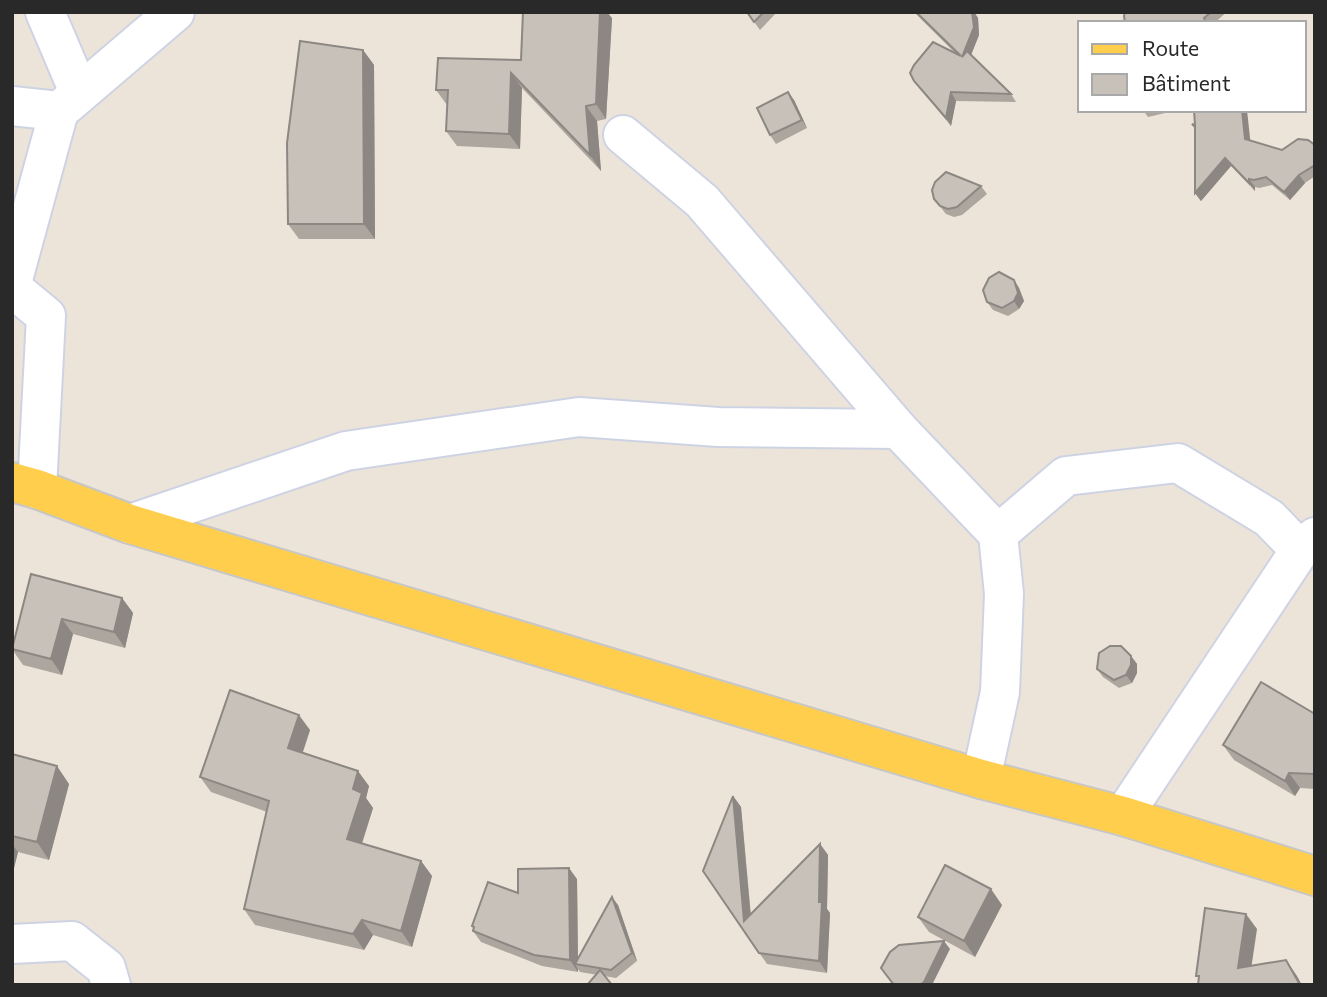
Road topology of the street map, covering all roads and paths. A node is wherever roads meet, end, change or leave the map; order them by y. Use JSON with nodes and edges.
{"nodes":[{"id":1,"x":45,"y":12,"type":"edge"},
{"id":2,"x":175,"y":12,"type":"edge"},
{"id":3,"x":69,"y":101,"type":"junction"},
{"id":4,"x":12,"y":106,"type":"edge"},
{"id":5,"x":623,"y":135,"type":"dead end"},
{"id":6,"x":12,"y":285,"type":"edge"},
{"id":7,"x":898,"y":429,"type":"junction"},
{"id":8,"x":25,"y":486,"type":"edge"},
{"id":9,"x":130,"y":524,"type":"junction"},
{"id":10,"x":998,"y":534,"type":"junction"},
{"id":11,"x":1307,"y":543,"type":"edge"},
{"id":12,"x":981,"y":779,"type":"junction"},
{"id":13,"x":1123,"y":816,"type":"junction"},
{"id":14,"x":1315,"y":876,"type":"edge"},
{"id":15,"x":12,"y":944,"type":"edge"},
{"id":16,"x":111,"y":985,"type":"edge"}],
"edges":[{"from":1,"to":3,"type":"street"},
{"from":2,"to":3,"type":"street"},
{"from":3,"to":4,"type":"street"},
{"from":3,"to":6,"type":"street"},
{"from":5,"to":7,"type":"street"},
{"from":6,"to":8,"type":"street"},
{"from":7,"to":9,"type":"street"},
{"from":7,"to":10,"type":"street"},
{"from":8,"to":9,"type":"main road"},
{"from":9,"to":12,"type":"main road"},
{"from":10,"to":11,"type":"street"},
{"from":10,"to":12,"type":"street"},
{"from":11,"to":13,"type":"street"},
{"from":12,"to":13,"type":"main road"},
{"from":13,"to":14,"type":"main road"},
{"from":15,"to":16,"type":"street"}]}
